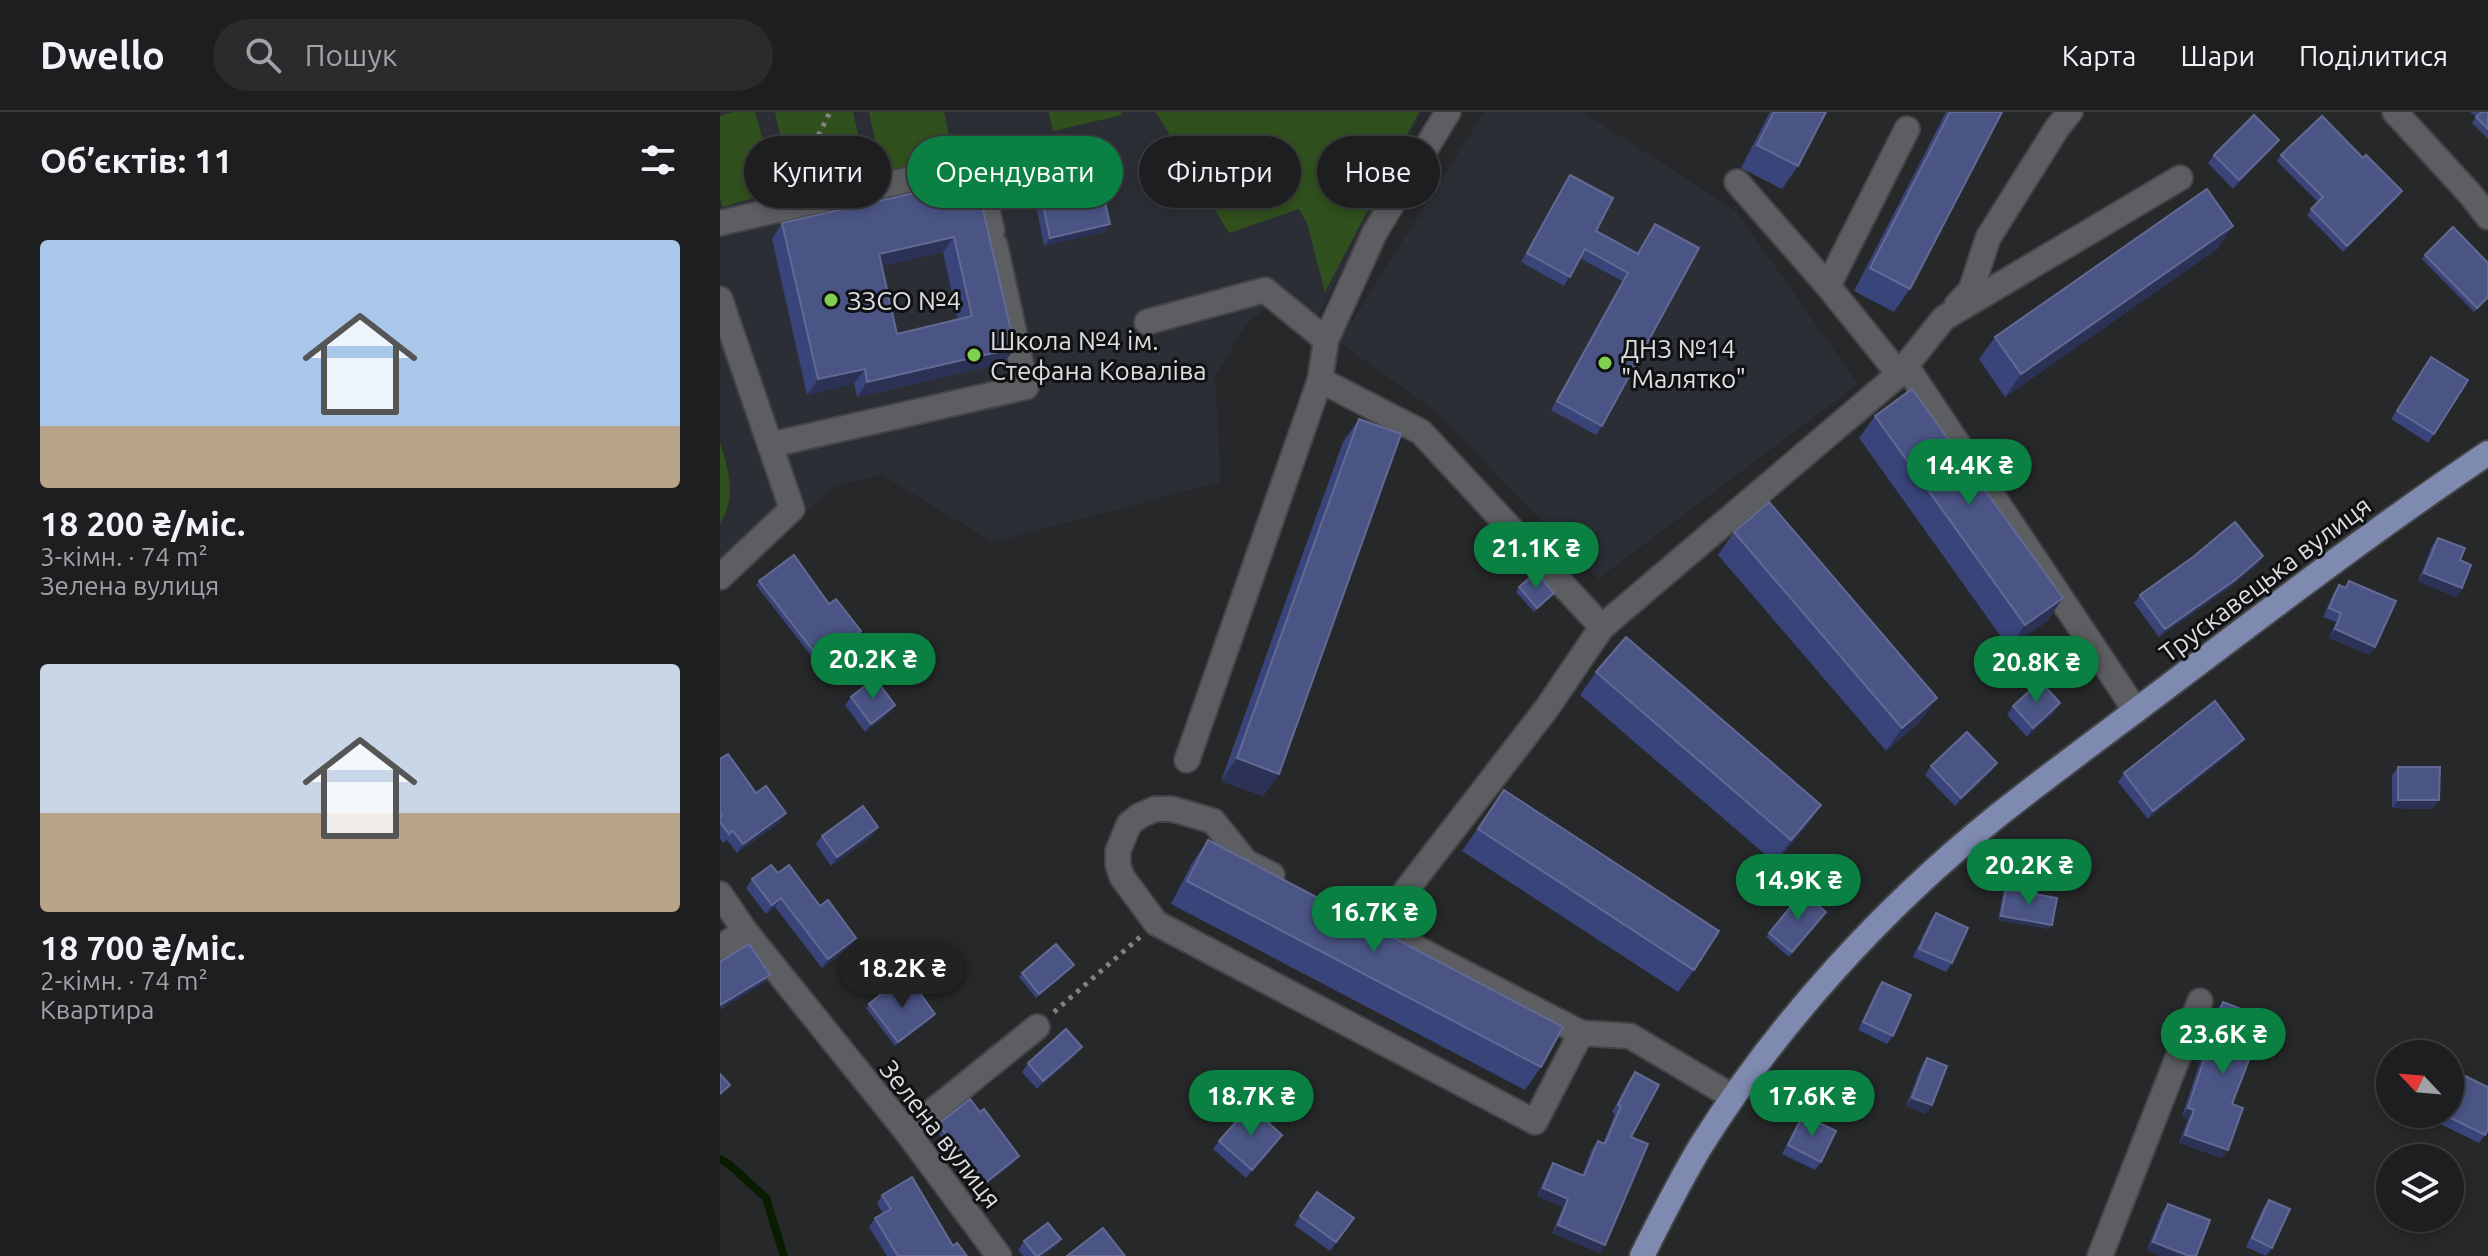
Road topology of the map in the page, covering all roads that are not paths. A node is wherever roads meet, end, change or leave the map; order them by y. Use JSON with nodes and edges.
{"nodes":[{"id":1,"x":1448,"y":112,"type":"edge"},
{"id":2,"x":2070,"y":112,"type":"edge"},
{"id":3,"x":2395,"y":112,"type":"edge"},
{"id":4,"x":1907,"y":129,"type":"dead end"},
{"id":5,"x":2180,"y":178,"type":"dead end"},
{"id":6,"x":1737,"y":182,"type":"dead end"},
{"id":7,"x":2488,"y":217,"type":"edge"},
{"id":8,"x":720,"y":223,"type":"edge"},
{"id":9,"x":1828,"y":286,"type":"junction"},
{"id":10,"x":720,"y":299,"type":"edge"},
{"id":11,"x":1944,"y":318,"type":"junction"},
{"id":12,"x":1147,"y":322,"type":"dead end"},
{"id":13,"x":1326,"y":340,"type":"junction"},
{"id":14,"x":1903,"y":370,"type":"junction"},
{"id":15,"x":1320,"y":380,"type":"junction"},
{"id":16,"x":770,"y":445,"type":"junction"},
{"id":17,"x":2488,"y":453,"type":"edge"},
{"id":18,"x":720,"y":577,"type":"edge"},
{"id":19,"x":1602,"y":627,"type":"junction"},
{"id":20,"x":2136,"y":711,"type":"junction"},
{"id":21,"x":1187,"y":760,"type":"dead end"},
{"id":22,"x":1299,"y":888,"type":"edge"},
{"id":23,"x":720,"y":894,"type":"edge"},
{"id":24,"x":1325,"y":902,"type":"edge"},
{"id":25,"x":1377,"y":928,"type":"junction"},
{"id":26,"x":745,"y":931,"type":"junction"},
{"id":27,"x":720,"y":948,"type":"edge"},
{"id":28,"x":2200,"y":1001,"type":"dead end"},
{"id":29,"x":1037,"y":1027,"type":"road end"},
{"id":30,"x":1581,"y":1033,"type":"junction"},
{"id":31,"x":1733,"y":1097,"type":"junction"},
{"id":32,"x":907,"y":1132,"type":"junction"},
{"id":33,"x":999,"y":1256,"type":"edge"},
{"id":34,"x":1642,"y":1256,"type":"edge"},
{"id":35,"x":2100,"y":1256,"type":"edge"}],
"edges":[{"from":1,"to":13,"type":"street"},
{"from":2,"to":11,"type":"street"},
{"from":3,"to":7,"type":"street"},
{"from":4,"to":9,"type":"street"},
{"from":5,"to":11,"type":"street"},
{"from":6,"to":9,"type":"street"},
{"from":8,"to":16,"type":"street"},
{"from":9,"to":14,"type":"street"},
{"from":10,"to":16,"type":"street"},
{"from":11,"to":14,"type":"street"},
{"from":12,"to":13,"type":"street"},
{"from":13,"to":15,"type":"street"},
{"from":14,"to":19,"type":"street"},
{"from":14,"to":20,"type":"street"},
{"from":15,"to":19,"type":"street"},
{"from":15,"to":21,"type":"street"},
{"from":16,"to":18,"type":"street"},
{"from":17,"to":20,"type":"main road","name":"Трускавецька вулиця"},
{"from":19,"to":25,"type":"street"},
{"from":20,"to":31,"type":"main road","name":"Трускавецька вулиця"},
{"from":22,"to":30,"type":"street"},
{"from":23,"to":26,"type":"street","name":"Зелена вулиця"},
{"from":24,"to":25,"type":"street"},
{"from":25,"to":30,"type":"street"},
{"from":26,"to":27,"type":"street"},
{"from":26,"to":32,"type":"street","name":"Зелена вулиця"},
{"from":28,"to":35,"type":"street"},
{"from":29,"to":32,"type":"street"},
{"from":30,"to":31,"type":"street"},
{"from":31,"to":34,"type":"main road","name":"Трускавецька вулиця"},
{"from":32,"to":33,"type":"street","name":"Зелена вулиця"}]}
